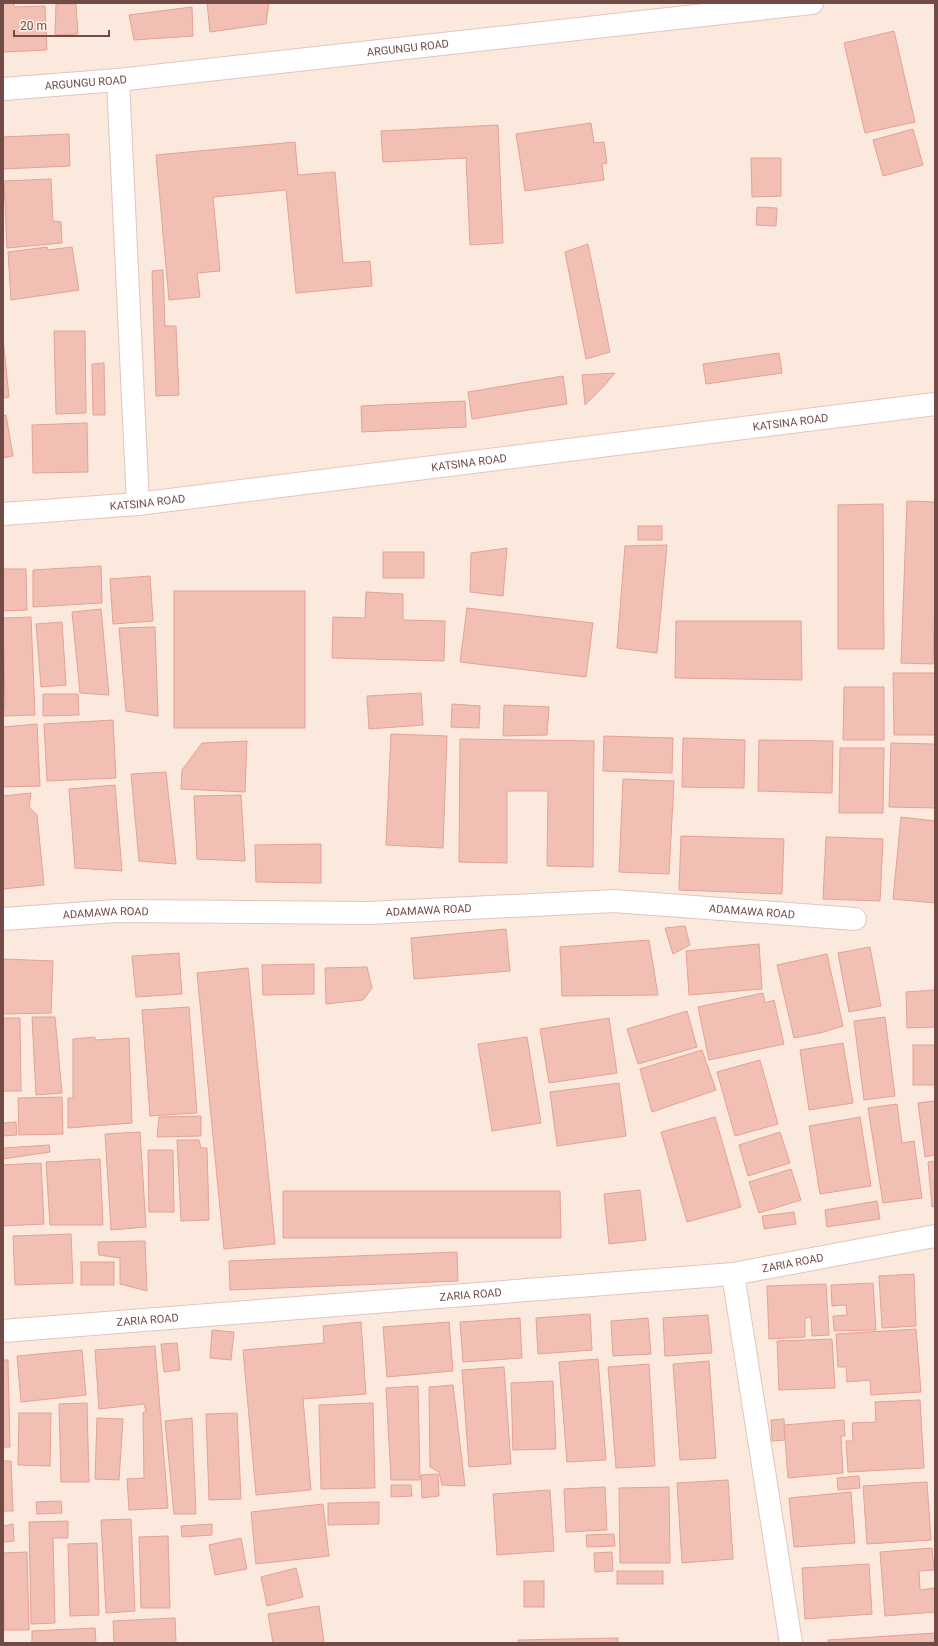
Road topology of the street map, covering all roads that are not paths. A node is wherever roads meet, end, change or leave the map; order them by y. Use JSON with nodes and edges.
{"nodes":[{"id":1,"x":812,"y":3,"type":"edge"},
{"id":2,"x":118,"y":80,"type":"junction"},
{"id":3,"x":3,"y":89,"type":"edge"},
{"id":4,"x":935,"y":404,"type":"edge"},
{"id":5,"x":138,"y":504,"type":"junction"},
{"id":6,"x":3,"y":514,"type":"edge"},
{"id":7,"x":3,"y":919,"type":"edge"},
{"id":8,"x":855,"y":919,"type":"dead end"},
{"id":9,"x":935,"y":1236,"type":"edge"},
{"id":10,"x":733,"y":1274,"type":"junction"},
{"id":11,"x":3,"y":1331,"type":"edge"},
{"id":12,"x":791,"y":1643,"type":"edge"}],
"edges":[{"from":1,"to":2,"type":"street","name":"ARGUNGU ROAD"},
{"from":2,"to":3,"type":"street","name":"ARGUNGU ROAD"},
{"from":2,"to":5,"type":"street"},
{"from":4,"to":5,"type":"street","name":"KATSINA ROAD"},
{"from":5,"to":6,"type":"street","name":"KATSINA ROAD"},
{"from":7,"to":8,"type":"street","name":"ADAMAWA ROAD"},
{"from":9,"to":10,"type":"street","name":"ZARIA ROAD"},
{"from":10,"to":11,"type":"street","name":"ZARIA ROAD"},
{"from":10,"to":12,"type":"street"}]}
